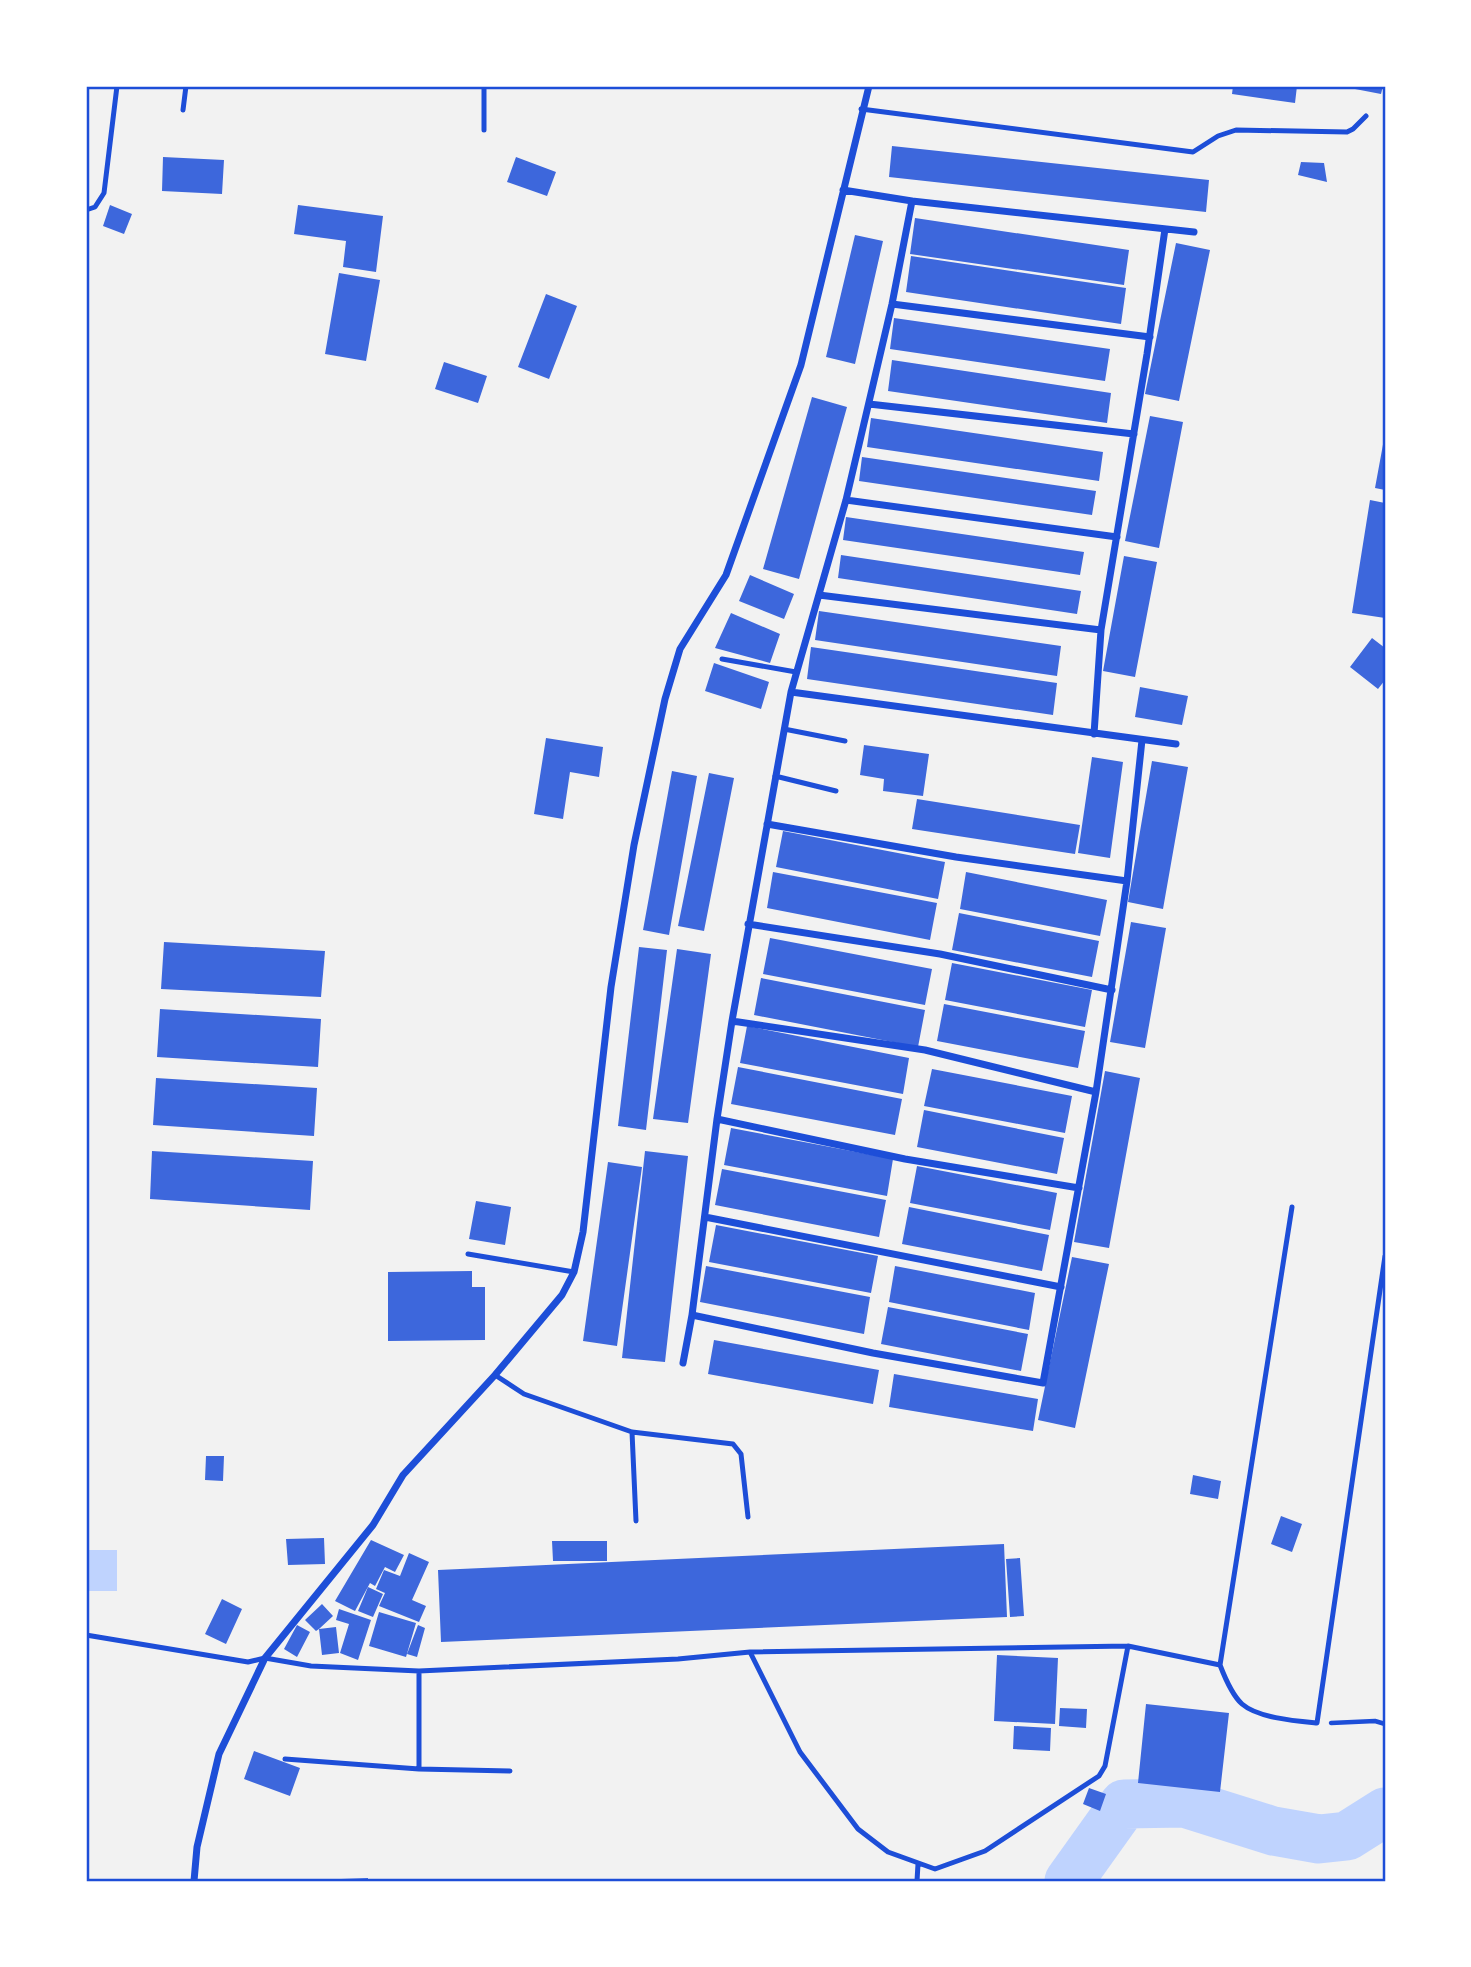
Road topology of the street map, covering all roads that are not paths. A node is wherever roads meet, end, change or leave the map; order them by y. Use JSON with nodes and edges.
{"nodes":[{"id":1,"x":117,"y":86,"type":"edge"},
{"id":2,"x":187,"y":86,"type":"edge"},
{"id":3,"x":484,"y":86,"type":"edge"},
{"id":4,"x":869,"y":86,"type":"edge"},
{"id":5,"x":861,"y":109,"type":"junction"},
{"id":6,"x":183,"y":110,"type":"dead end"},
{"id":7,"x":1366,"y":116,"type":"dead end"},
{"id":8,"x":484,"y":130,"type":"dead end"},
{"id":9,"x":843,"y":190,"type":"junction"},
{"id":10,"x":912,"y":201,"type":"junction"},
{"id":11,"x":86,"y":210,"type":"edge"},
{"id":12,"x":1165,"y":229,"type":"junction"},
{"id":13,"x":1194,"y":232,"type":"dead end"},
{"id":14,"x":892,"y":304,"type":"junction"},
{"id":15,"x":1150,"y":337,"type":"junction"},
{"id":16,"x":869,"y":404,"type":"junction"},
{"id":17,"x":1134,"y":434,"type":"junction"},
{"id":18,"x":846,"y":500,"type":"junction"},
{"id":19,"x":1117,"y":537,"type":"junction"},
{"id":20,"x":819,"y":595,"type":"junction"},
{"id":21,"x":1101,"y":630,"type":"junction"},
{"id":22,"x":722,"y":659,"type":"dead end"},
{"id":23,"x":796,"y":672,"type":"junction"},
{"id":24,"x":790,"y":692,"type":"junction"},
{"id":25,"x":784,"y":729,"type":"junction"},
{"id":26,"x":1094,"y":734,"type":"junction"},
{"id":27,"x":1142,"y":740,"type":"junction"},
{"id":28,"x":845,"y":741,"type":"dead end"},
{"id":29,"x":1176,"y":744,"type":"dead end"},
{"id":30,"x":775,"y":776,"type":"junction"},
{"id":31,"x":836,"y":791,"type":"dead end"},
{"id":32,"x":767,"y":824,"type":"junction"},
{"id":33,"x":1127,"y":881,"type":"junction"},
{"id":34,"x":748,"y":924,"type":"junction"},
{"id":35,"x":1112,"y":990,"type":"junction"},
{"id":36,"x":732,"y":1021,"type":"junction"},
{"id":37,"x":1096,"y":1092,"type":"junction"},
{"id":38,"x":717,"y":1119,"type":"junction"},
{"id":39,"x":1079,"y":1188,"type":"junction"},
{"id":40,"x":1292,"y":1207,"type":"dead end"},
{"id":41,"x":705,"y":1217,"type":"junction"},
{"id":42,"x":468,"y":1254,"type":"dead end"},
{"id":43,"x":1385,"y":1256,"type":"edge"},
{"id":44,"x":574,"y":1272,"type":"junction"},
{"id":45,"x":1062,"y":1287,"type":"junction"},
{"id":46,"x":692,"y":1315,"type":"junction"},
{"id":47,"x":683,"y":1363,"type":"dead end"},
{"id":48,"x":495,"y":1375,"type":"junction"},
{"id":49,"x":632,"y":1432,"type":"junction"},
{"id":50,"x":748,"y":1517,"type":"dead end"},
{"id":51,"x":636,"y":1521,"type":"dead end"},
{"id":52,"x":86,"y":1635,"type":"edge"},
{"id":53,"x":1128,"y":1646,"type":"junction"},
{"id":54,"x":750,"y":1652,"type":"junction"},
{"id":55,"x":265,"y":1658,"type":"junction"},
{"id":56,"x":1220,"y":1665,"type":"junction"},
{"id":57,"x":419,"y":1671,"type":"junction"},
{"id":58,"x":285,"y":1759,"type":"dead end"},
{"id":59,"x":419,"y":1769,"type":"junction"},
{"id":60,"x":510,"y":1771,"type":"dead end"},
{"id":61,"x":918,"y":1864,"type":"junction"},
{"id":62,"x":194,"y":1881,"type":"edge"},
{"id":63,"x":917,"y":1881,"type":"edge"}],
"edges":[{"from":1,"to":11,"type":"lane"},
{"from":2,"to":6,"type":"lane"},
{"from":3,"to":8,"type":"lane"},
{"from":4,"to":5,"type":"street"},
{"from":5,"to":7,"type":"lane"},
{"from":5,"to":9,"type":"street"},
{"from":9,"to":10,"type":"street"},
{"from":9,"to":44,"type":"street"},
{"from":10,"to":12,"type":"street"},
{"from":10,"to":14,"type":"street"},
{"from":12,"to":13,"type":"street"},
{"from":12,"to":15,"type":"street"},
{"from":14,"to":15,"type":"street"},
{"from":14,"to":16,"type":"street"},
{"from":15,"to":17,"type":"street"},
{"from":16,"to":17,"type":"street"},
{"from":16,"to":18,"type":"street"},
{"from":17,"to":19,"type":"street"},
{"from":18,"to":19,"type":"street"},
{"from":18,"to":20,"type":"street"},
{"from":19,"to":21,"type":"street"},
{"from":20,"to":21,"type":"street"},
{"from":20,"to":23,"type":"street"},
{"from":21,"to":26,"type":"street"},
{"from":22,"to":23,"type":"lane"},
{"from":23,"to":24,"type":"street"},
{"from":24,"to":25,"type":"street"},
{"from":24,"to":26,"type":"street"},
{"from":25,"to":28,"type":"lane"},
{"from":25,"to":30,"type":"street"},
{"from":26,"to":27,"type":"street"},
{"from":27,"to":29,"type":"street"},
{"from":27,"to":33,"type":"street"},
{"from":30,"to":31,"type":"lane"},
{"from":30,"to":32,"type":"street"},
{"from":32,"to":33,"type":"street"},
{"from":32,"to":34,"type":"street"},
{"from":33,"to":35,"type":"street"},
{"from":34,"to":35,"type":"street"},
{"from":34,"to":36,"type":"street"},
{"from":35,"to":37,"type":"street"},
{"from":36,"to":37,"type":"street"},
{"from":36,"to":38,"type":"street"},
{"from":37,"to":39,"type":"street"},
{"from":38,"to":39,"type":"street"},
{"from":38,"to":41,"type":"street"},
{"from":39,"to":45,"type":"street"},
{"from":40,"to":56,"type":"lane"},
{"from":41,"to":45,"type":"street"},
{"from":41,"to":46,"type":"street"},
{"from":42,"to":44,"type":"lane"},
{"from":43,"to":56,"type":"lane"},
{"from":44,"to":48,"type":"street"},
{"from":45,"to":46,"type":"street"},
{"from":46,"to":47,"type":"street"},
{"from":48,"to":49,"type":"lane"},
{"from":48,"to":55,"type":"street"},
{"from":49,"to":50,"type":"lane"},
{"from":49,"to":51,"type":"lane"},
{"from":52,"to":55,"type":"lane"},
{"from":53,"to":54,"type":"lane"},
{"from":53,"to":56,"type":"lane"},
{"from":53,"to":61,"type":"lane"},
{"from":54,"to":57,"type":"lane"},
{"from":54,"to":61,"type":"lane"},
{"from":55,"to":57,"type":"lane"},
{"from":55,"to":62,"type":"street"},
{"from":57,"to":59,"type":"lane"},
{"from":58,"to":59,"type":"lane"},
{"from":59,"to":60,"type":"lane"},
{"from":61,"to":63,"type":"lane"}]}
